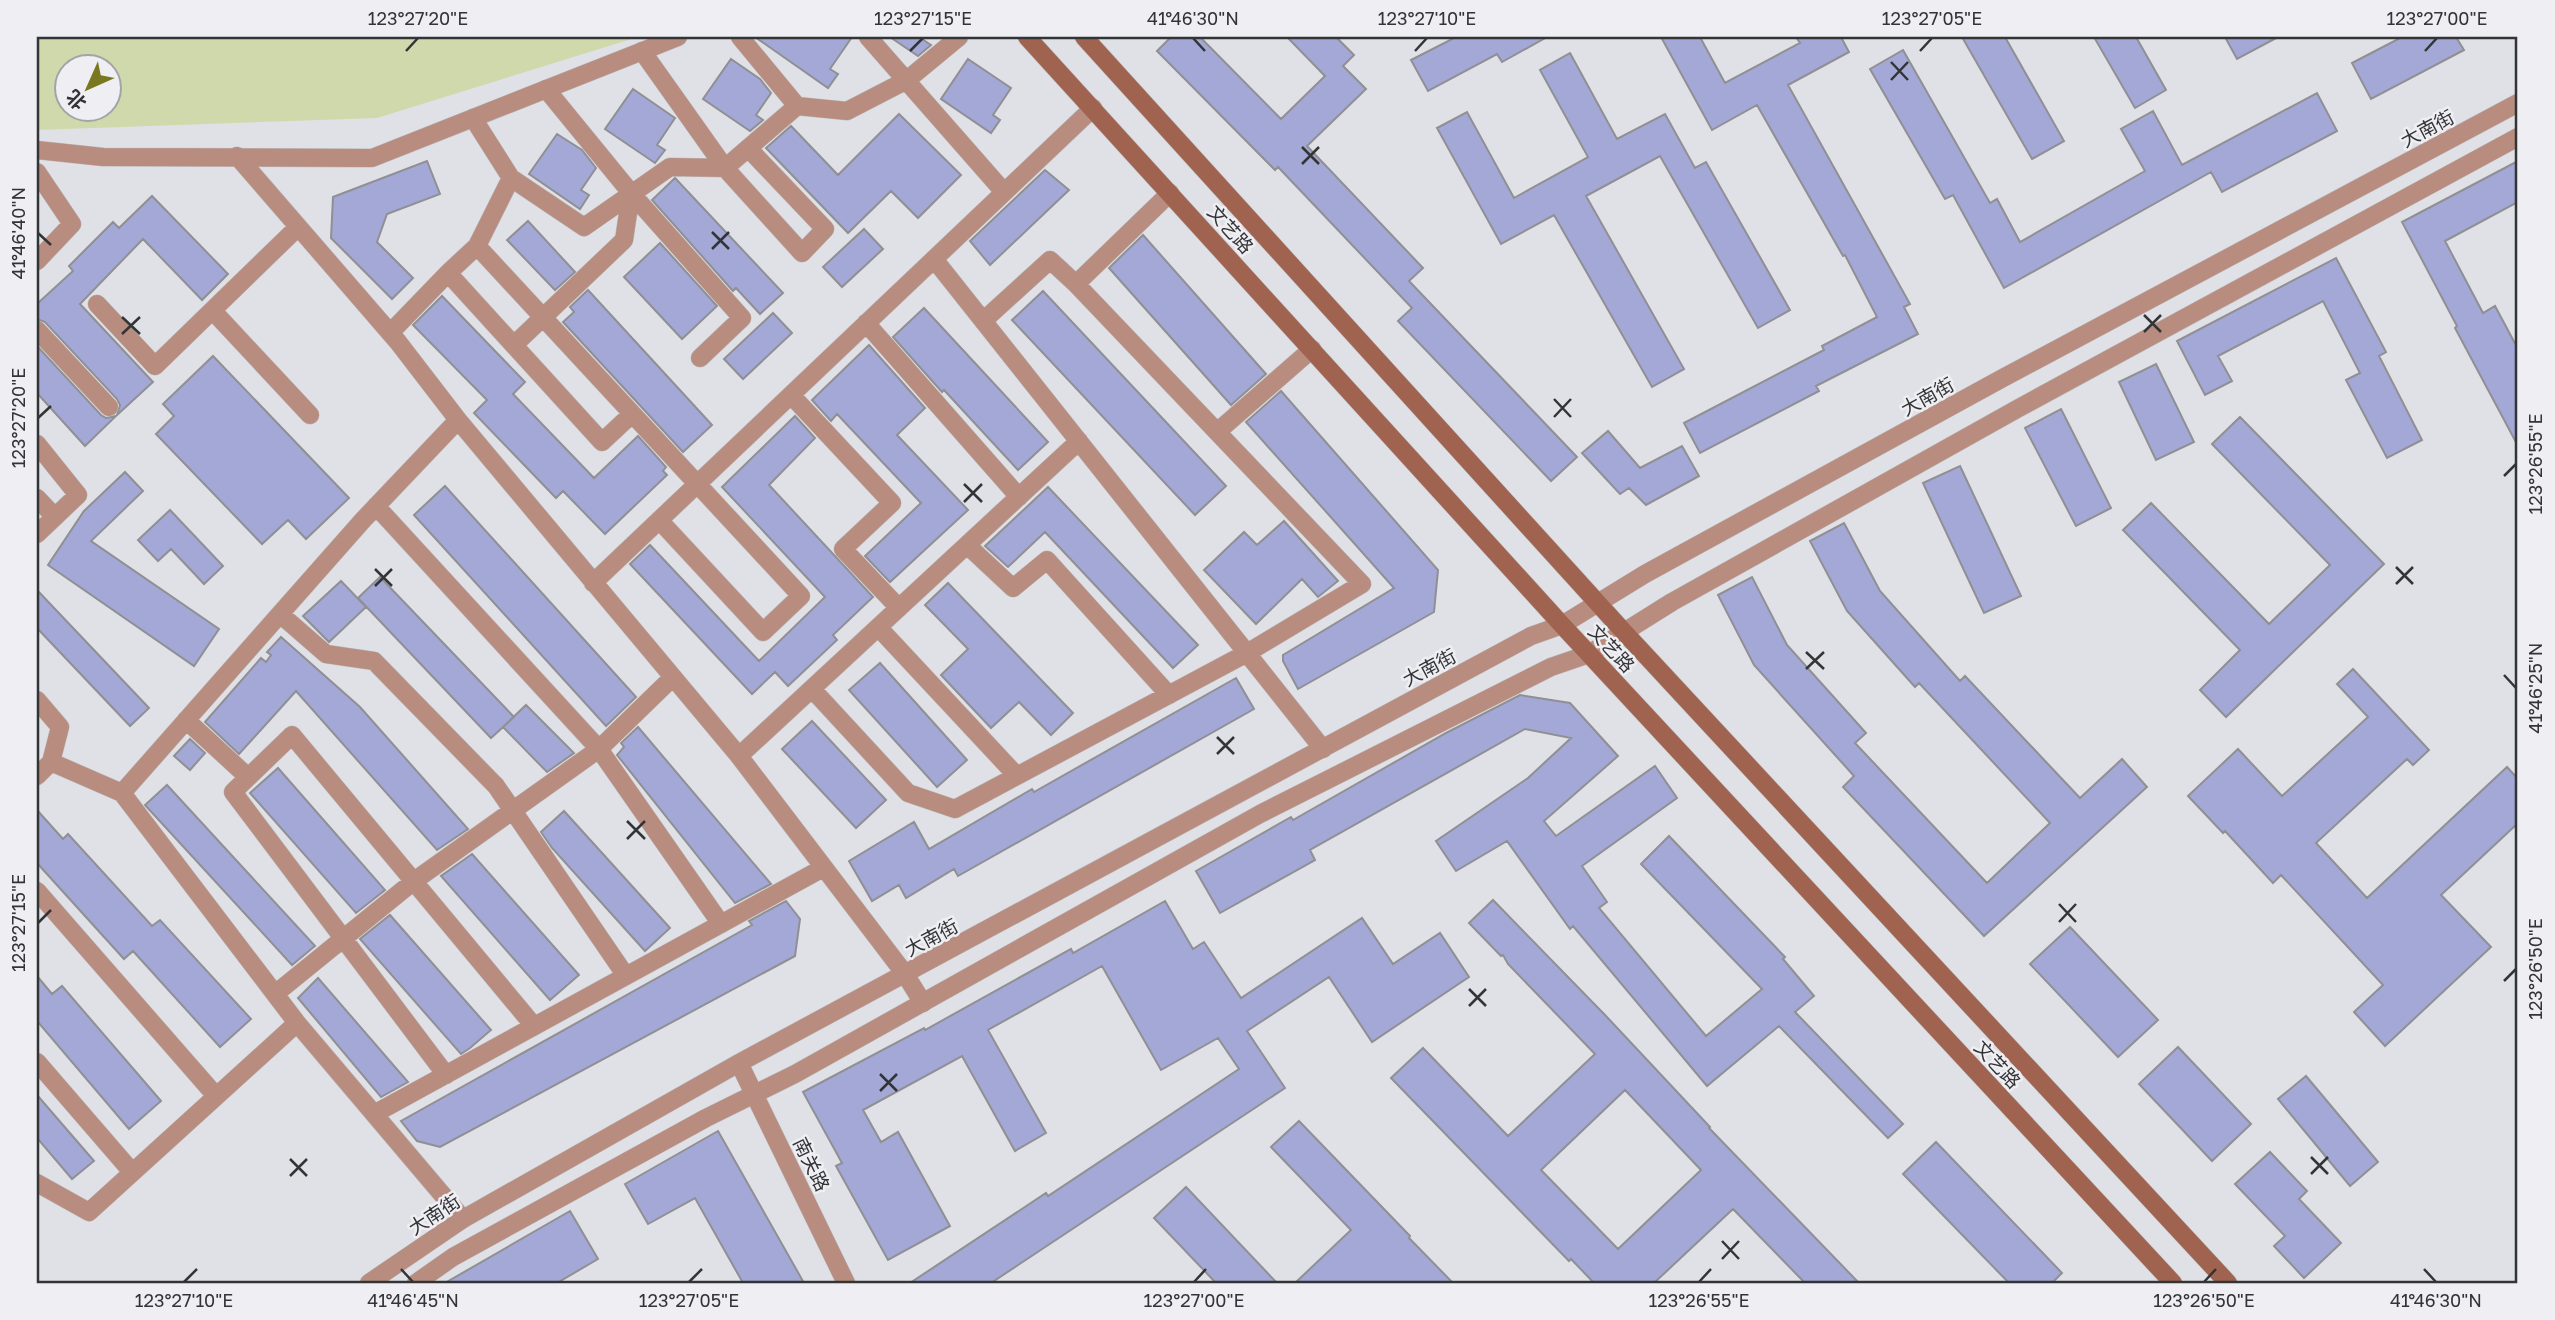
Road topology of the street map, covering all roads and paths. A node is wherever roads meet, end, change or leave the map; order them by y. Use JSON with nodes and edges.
{"nodes":[{"id":1,"x":678,"y":37,"type":"edge"},
{"id":2,"x":740,"y":37,"type":"edge"},
{"id":3,"x":868,"y":37,"type":"edge"},
{"id":4,"x":959,"y":37,"type":"edge"},
{"id":5,"x":1027,"y":37,"type":"edge"},
{"id":6,"x":1083,"y":37,"type":"edge"},
{"id":7,"x":642,"y":51,"type":"junction"},
{"id":8,"x":907,"y":80,"type":"junction"},
{"id":9,"x":546,"y":89,"type":"junction"},
{"id":10,"x":2518,"y":103,"type":"edge"},
{"id":11,"x":797,"y":107,"type":"junction"},
{"id":12,"x":1093,"y":108,"type":"junction"},
{"id":13,"x":473,"y":118,"type":"junction"},
{"id":14,"x":2518,"y":137,"type":"edge"},
{"id":15,"x":748,"y":148,"type":"junction"},
{"id":16,"x":37,"y":150,"type":"edge"},
{"id":17,"x":237,"y":156,"type":"junction"},
{"id":18,"x":725,"y":167,"type":"junction"},
{"id":19,"x":37,"y":172,"type":"edge"},
{"id":20,"x":511,"y":178,"type":"junction"},
{"id":21,"x":1004,"y":192,"type":"junction"},
{"id":22,"x":631,"y":193,"type":"junction"},
{"id":23,"x":1170,"y":193,"type":"junction"},
{"id":24,"x":298,"y":227,"type":"junction"},
{"id":25,"x":477,"y":246,"type":"junction"},
{"id":26,"x":934,"y":259,"type":"junction"},
{"id":27,"x":37,"y":261,"type":"edge"},
{"id":28,"x":448,"y":273,"type":"junction"},
{"id":29,"x":1076,"y":284,"type":"junction"},
{"id":30,"x":97,"y":304,"type":"dead end"},
{"id":31,"x":213,"y":312,"type":"junction"},
{"id":32,"x":543,"y":318,"type":"junction"},
{"id":33,"x":983,"y":321,"type":"junction"},
{"id":34,"x":866,"y":323,"type":"junction"},
{"id":35,"x":37,"y":330,"type":"edge"},
{"id":36,"x":390,"y":332,"type":"junction"},
{"id":37,"x":513,"y":345,"type":"junction"},
{"id":38,"x":1312,"y":349,"type":"junction"},
{"id":39,"x":700,"y":358,"type":"dead end"},
{"id":40,"x":791,"y":395,"type":"junction"},
{"id":41,"x":109,"y":407,"type":"dead end"},
{"id":42,"x":632,"y":414,"type":"junction"},
{"id":43,"x":310,"y":415,"type":"dead end"},
{"id":44,"x":458,"y":420,"type":"junction"},
{"id":45,"x":1217,"y":432,"type":"junction"},
{"id":46,"x":1079,"y":441,"type":"junction"},
{"id":47,"x":37,"y":444,"type":"edge"},
{"id":48,"x":698,"y":484,"type":"junction"},
{"id":49,"x":1019,"y":497,"type":"junction"},
{"id":50,"x":37,"y":498,"type":"edge"},
{"id":51,"x":376,"y":506,"type":"junction"},
{"id":52,"x":55,"y":517,"type":"junction"},
{"id":53,"x":659,"y":520,"type":"junction"},
{"id":54,"x":37,"y":534,"type":"edge"},
{"id":55,"x":967,"y":545,"type":"junction"},
{"id":56,"x":593,"y":583,"type":"junction"},
{"id":57,"x":1598,"y":603,"type":"junction"},
{"id":58,"x":899,"y":608,"type":"junction"},
{"id":59,"x":280,"y":614,"type":"junction"},
{"id":60,"x":1562,"y":625,"type":"junction"},
{"id":61,"x":878,"y":627,"type":"junction"},
{"id":62,"x":1624,"y":632,"type":"junction"},
{"id":63,"x":1247,"y":653,"type":"junction"},
{"id":64,"x":1589,"y":654,"type":"junction"},
{"id":65,"x":672,"y":678,"type":"junction"},
{"id":66,"x":812,"y":689,"type":"junction"},
{"id":67,"x":1169,"y":695,"type":"junction"},
{"id":68,"x":37,"y":699,"type":"edge"},
{"id":69,"x":186,"y":720,"type":"junction"},
{"id":70,"x":599,"y":749,"type":"junction"},
{"id":71,"x":1323,"y":749,"type":"junction"},
{"id":72,"x":739,"y":756,"type":"junction"},
{"id":73,"x":51,"y":762,"type":"junction"},
{"id":74,"x":37,"y":776,"type":"edge"},
{"id":75,"x":1017,"y":776,"type":"junction"},
{"id":76,"x":248,"y":777,"type":"junction"},
{"id":77,"x":122,"y":793,"type":"junction"},
{"id":78,"x":512,"y":811,"type":"junction"},
{"id":79,"x":823,"y":868,"type":"junction"},
{"id":80,"x":414,"y":881,"type":"junction"},
{"id":81,"x":37,"y":891,"type":"edge"},
{"id":82,"x":721,"y":924,"type":"junction"},
{"id":83,"x":344,"y":939,"type":"junction"},
{"id":84,"x":905,"y":974,"type":"junction"},
{"id":85,"x":626,"y":976,"type":"junction"},
{"id":86,"x":275,"y":994,"type":"junction"},
{"id":87,"x":923,"y":1003,"type":"junction"},
{"id":88,"x":297,"y":1023,"type":"junction"},
{"id":89,"x":534,"y":1026,"type":"junction"},
{"id":90,"x":37,"y":1062,"type":"edge"},
{"id":91,"x":739,"y":1063,"type":"junction"},
{"id":92,"x":446,"y":1075,"type":"junction"},
{"id":93,"x":753,"y":1093,"type":"junction"},
{"id":94,"x":216,"y":1096,"type":"junction"},
{"id":95,"x":374,"y":1114,"type":"junction"},
{"id":96,"x":132,"y":1172,"type":"junction"},
{"id":97,"x":37,"y":1183,"type":"edge"},
{"id":98,"x":463,"y":1219,"type":"junction"},
{"id":99,"x":369,"y":1283,"type":"edge"},
{"id":100,"x":416,"y":1283,"type":"edge"},
{"id":101,"x":846,"y":1283,"type":"edge"},
{"id":102,"x":2173,"y":1283,"type":"edge"},
{"id":103,"x":2228,"y":1283,"type":"edge"}],
"edges":[{"from":1,"to":7,"type":"street"},
{"from":2,"to":11,"type":"street"},
{"from":3,"to":8,"type":"street"},
{"from":4,"to":8,"type":"street"},
{"from":5,"to":12,"type":"main road","name":"文艺路"},
{"from":6,"to":57,"type":"main road","name":"文艺路"},
{"from":7,"to":9,"type":"street"},
{"from":7,"to":18,"type":"street"},
{"from":8,"to":11,"type":"street"},
{"from":8,"to":21,"type":"street"},
{"from":9,"to":13,"type":"street"},
{"from":9,"to":22,"type":"street"},
{"from":10,"to":57,"type":"street","name":"大南街"},
{"from":11,"to":15,"type":"street"},
{"from":12,"to":21,"type":"street"},
{"from":12,"to":23,"type":"main road","name":"文艺路"},
{"from":13,"to":17,"type":"street"},
{"from":13,"to":20,"type":"street"},
{"from":14,"to":62,"type":"street"},
{"from":15,"to":18,"type":"street"},
{"from":15,"to":18,"type":"street"},
{"from":16,"to":17,"type":"street"},
{"from":17,"to":24,"type":"street"},
{"from":18,"to":22,"type":"street"},
{"from":19,"to":27,"type":"street"},
{"from":20,"to":22,"type":"street"},
{"from":20,"to":25,"type":"street"},
{"from":21,"to":26,"type":"street"},
{"from":22,"to":32,"type":"street"},
{"from":22,"to":39,"type":"street"},
{"from":23,"to":29,"type":"street"},
{"from":23,"to":38,"type":"main road","name":"文艺路"},
{"from":24,"to":31,"type":"street"},
{"from":24,"to":36,"type":"street"},
{"from":25,"to":28,"type":"street"},
{"from":25,"to":32,"type":"street"},
{"from":26,"to":33,"type":"street"},
{"from":26,"to":34,"type":"street"},
{"from":28,"to":36,"type":"street"},
{"from":28,"to":37,"type":"street"},
{"from":29,"to":33,"type":"street"},
{"from":29,"to":45,"type":"street"},
{"from":30,"to":31,"type":"street"},
{"from":31,"to":43,"type":"street"},
{"from":32,"to":37,"type":"street"},
{"from":32,"to":42,"type":"street"},
{"from":33,"to":46,"type":"street"},
{"from":34,"to":40,"type":"street"},
{"from":34,"to":49,"type":"street"},
{"from":35,"to":41,"type":"street"},
{"from":36,"to":44,"type":"street"},
{"from":37,"to":42,"type":"street"},
{"from":38,"to":45,"type":"street"},
{"from":38,"to":60,"type":"main road","name":"文艺路"},
{"from":40,"to":48,"type":"street"},
{"from":40,"to":58,"type":"street"},
{"from":42,"to":48,"type":"street"},
{"from":44,"to":51,"type":"street"},
{"from":44,"to":56,"type":"street"},
{"from":45,"to":63,"type":"street"},
{"from":46,"to":49,"type":"street"},
{"from":46,"to":63,"type":"street"},
{"from":47,"to":52,"type":"street"},
{"from":48,"to":53,"type":"street"},
{"from":48,"to":53,"type":"street"},
{"from":49,"to":55,"type":"street"},
{"from":50,"to":52,"type":"street"},
{"from":51,"to":59,"type":"street"},
{"from":51,"to":70,"type":"street"},
{"from":52,"to":54,"type":"street"},
{"from":53,"to":56,"type":"street"},
{"from":55,"to":58,"type":"street"},
{"from":55,"to":67,"type":"street"},
{"from":56,"to":65,"type":"street"},
{"from":57,"to":60,"type":"street","name":"大南街"},
{"from":57,"to":62,"type":"main road","name":"文艺路"},
{"from":58,"to":61,"type":"street"},
{"from":59,"to":69,"type":"street"},
{"from":59,"to":78,"type":"street"},
{"from":60,"to":64,"type":"main road","name":"文艺路"},
{"from":60,"to":71,"type":"street","name":"大南街"},
{"from":61,"to":66,"type":"street"},
{"from":61,"to":75,"type":"street"},
{"from":62,"to":64,"type":"street"},
{"from":62,"to":103,"type":"main road","name":"文艺路"},
{"from":63,"to":67,"type":"street"},
{"from":63,"to":71,"type":"street"},
{"from":64,"to":87,"type":"street"},
{"from":64,"to":102,"type":"main road","name":"文艺路"},
{"from":65,"to":70,"type":"street"},
{"from":65,"to":72,"type":"street"},
{"from":66,"to":72,"type":"street"},
{"from":66,"to":75,"type":"street"},
{"from":67,"to":75,"type":"street"},
{"from":68,"to":73,"type":"street"},
{"from":69,"to":76,"type":"street"},
{"from":69,"to":77,"type":"street"},
{"from":70,"to":78,"type":"street"},
{"from":70,"to":82,"type":"street"},
{"from":71,"to":84,"type":"street","name":"大南街"},
{"from":72,"to":79,"type":"street"},
{"from":73,"to":74,"type":"street"},
{"from":73,"to":77,"type":"street"},
{"from":76,"to":80,"type":"street"},
{"from":76,"to":83,"type":"street"},
{"from":77,"to":86,"type":"street"},
{"from":78,"to":80,"type":"street"},
{"from":78,"to":85,"type":"street"},
{"from":79,"to":82,"type":"street"},
{"from":79,"to":84,"type":"street"},
{"from":80,"to":83,"type":"street"},
{"from":80,"to":89,"type":"street"},
{"from":81,"to":94,"type":"street"},
{"from":82,"to":85,"type":"street"},
{"from":83,"to":86,"type":"street"},
{"from":83,"to":92,"type":"street"},
{"from":84,"to":87,"type":"street"},
{"from":84,"to":91,"type":"street","name":"大南街"},
{"from":85,"to":89,"type":"street"},
{"from":86,"to":88,"type":"street"},
{"from":87,"to":93,"type":"street"},
{"from":88,"to":94,"type":"street"},
{"from":88,"to":95,"type":"street"},
{"from":89,"to":92,"type":"street"},
{"from":90,"to":96,"type":"street"},
{"from":91,"to":93,"type":"street","name":"南关路"},
{"from":91,"to":98,"type":"street","name":"大南街"},
{"from":92,"to":95,"type":"street"},
{"from":93,"to":100,"type":"street"},
{"from":93,"to":101,"type":"street","name":"南关路"},
{"from":94,"to":96,"type":"street"},
{"from":95,"to":98,"type":"street"},
{"from":96,"to":97,"type":"street"},
{"from":98,"to":99,"type":"street","name":"大南街"}]}
